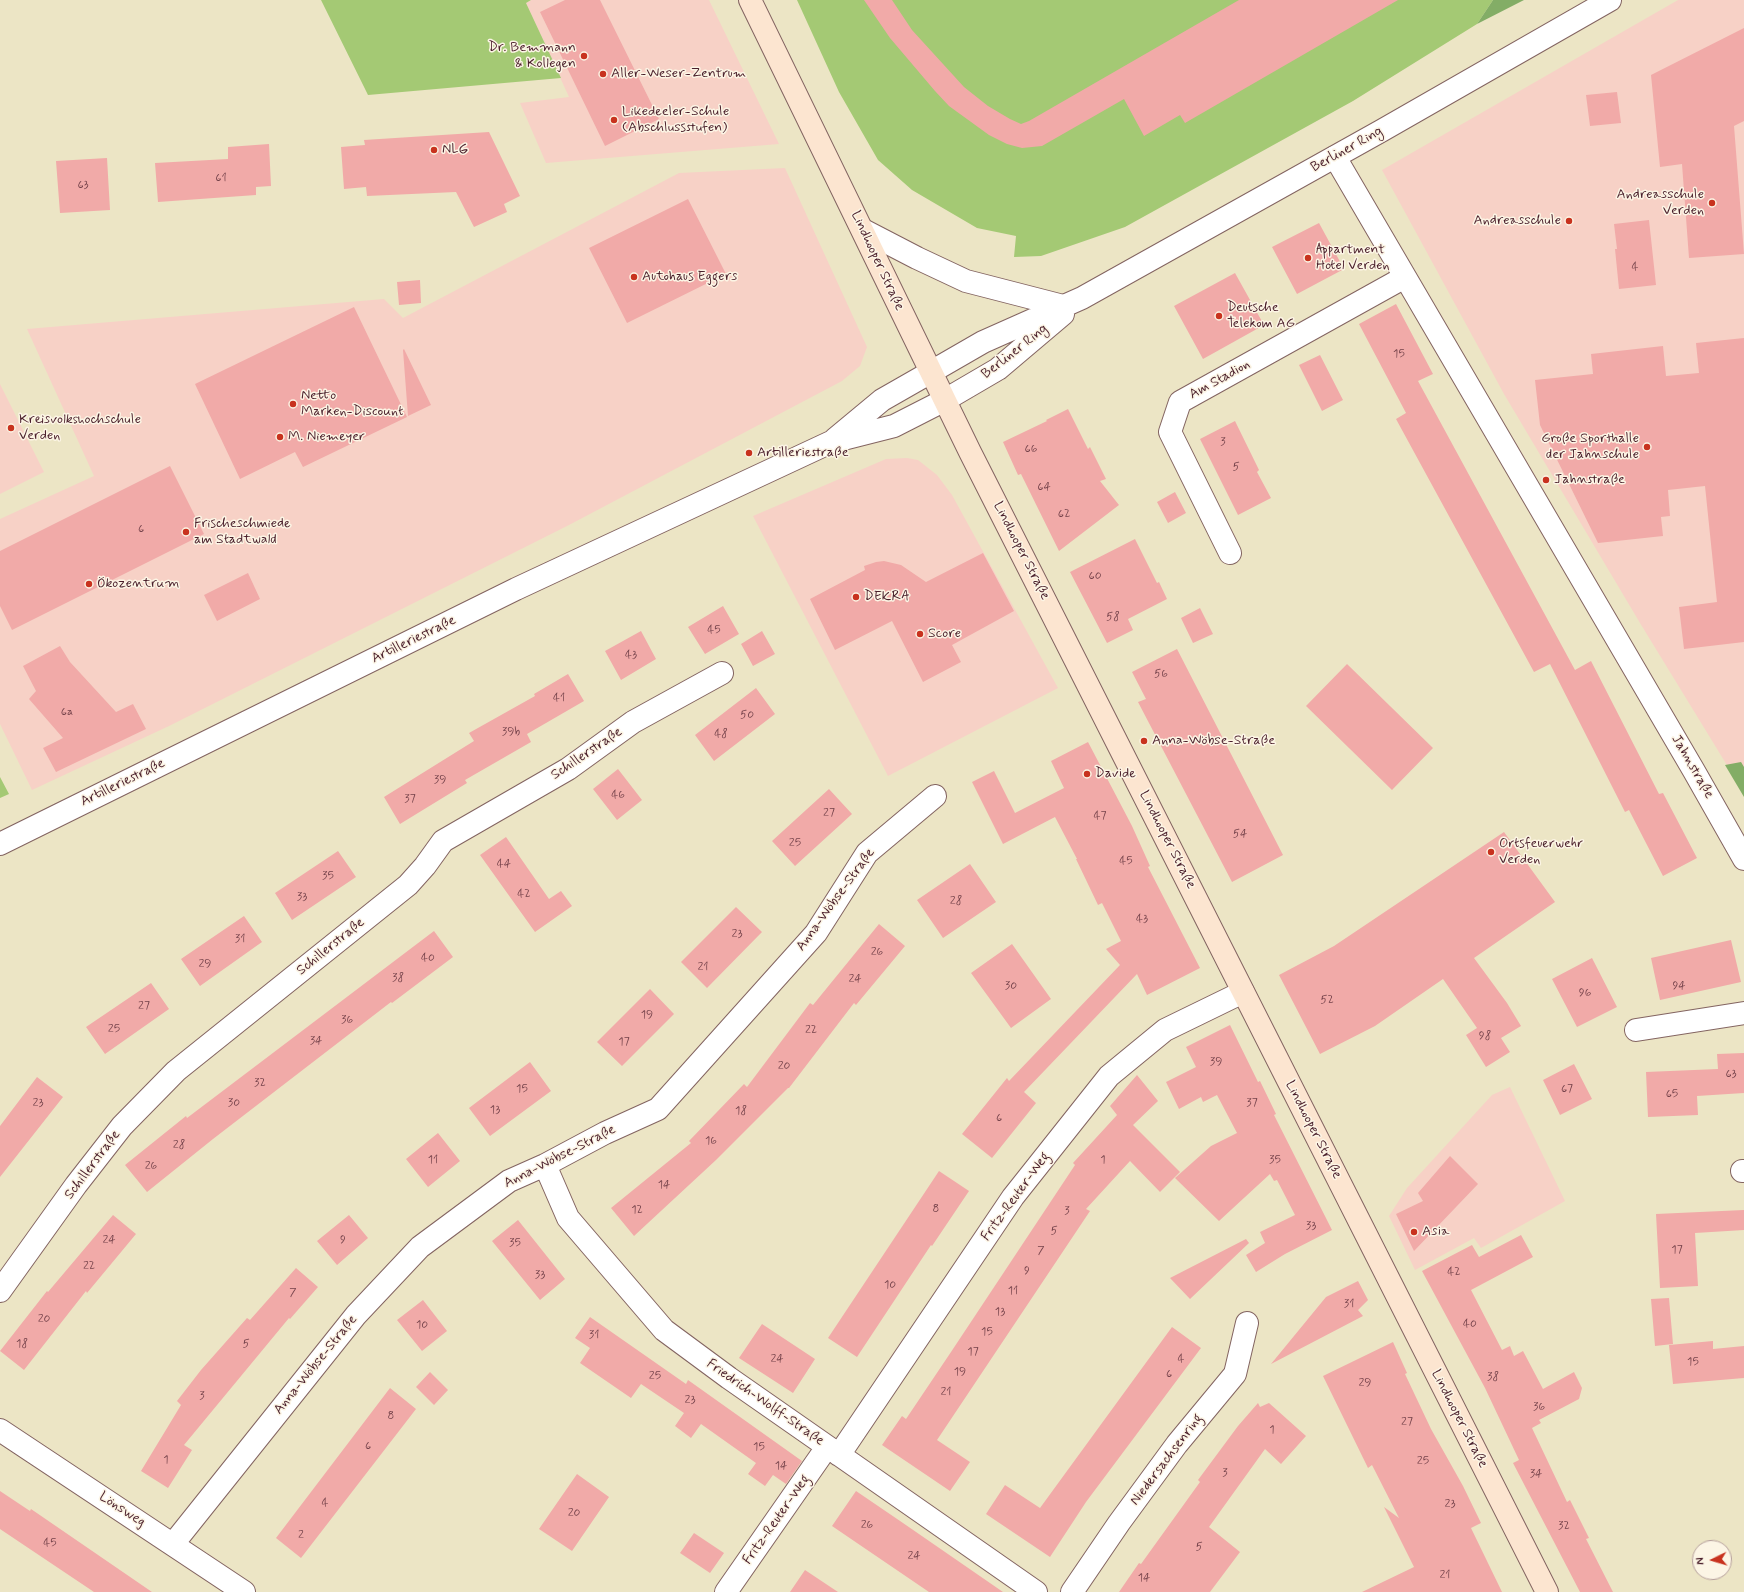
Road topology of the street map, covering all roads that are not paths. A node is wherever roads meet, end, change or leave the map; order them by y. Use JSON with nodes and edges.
{"nodes":[{"id":1,"x":750,"y":0,"type":"edge"},
{"id":2,"x":1610,"y":0,"type":"edge"},
{"id":3,"x":1335,"y":157,"type":"junction"},
{"id":4,"x":863,"y":230,"type":"junction"},
{"id":5,"x":1406,"y":277,"type":"junction"},
{"id":6,"x":1072,"y":302,"type":"junction"},
{"id":7,"x":931,"y":372,"type":"junction"},
{"id":8,"x":945,"y":400,"type":"junction"},
{"id":9,"x":831,"y":442,"type":"junction"},
{"id":10,"x":1230,"y":553,"type":"dead end"},
{"id":11,"x":722,"y":673,"type":"dead end"},
{"id":12,"x":935,"y":796,"type":"dead end"},
{"id":13,"x":0,"y":844,"type":"edge"},
{"id":14,"x":1744,"y":859,"type":"edge"},
{"id":15,"x":1243,"y":992,"type":"junction"},
{"id":16,"x":1744,"y":1013,"type":"edge"},
{"id":17,"x":1636,"y":1030,"type":"dead end"},
{"id":18,"x":545,"y":1165,"type":"junction"},
{"id":19,"x":0,"y":1291,"type":"edge"},
{"id":20,"x":1247,"y":1323,"type":"dead end"},
{"id":21,"x":0,"y":1430,"type":"edge"},
{"id":22,"x":833,"y":1451,"type":"junction"},
{"id":23,"x":173,"y":1544,"type":"junction"},
{"id":24,"x":244,"y":1592,"type":"edge"},
{"id":25,"x":726,"y":1592,"type":"edge"},
{"id":26,"x":1036,"y":1592,"type":"edge"},
{"id":27,"x":1072,"y":1592,"type":"edge"},
{"id":28,"x":1547,"y":1592,"type":"edge"}],
"edges":[{"from":1,"to":4,"type":"main road","name":"Lindhooper Straße"},
{"from":2,"to":3,"type":"street","name":"Berliner Ring"},
{"from":3,"to":5,"type":"street","name":"Jahnstraße"},
{"from":3,"to":6,"type":"street","name":"Berliner Ring"},
{"from":4,"to":6,"type":"street"},
{"from":4,"to":7,"type":"main road","name":"Lindhooper Straße"},
{"from":5,"to":10,"type":"street","name":"Am Stadion"},
{"from":5,"to":14,"type":"street","name":"Jahnstraße"},
{"from":6,"to":7,"type":"street","name":"Berliner Ring"},
{"from":6,"to":8,"type":"street","name":"Berliner Ring"},
{"from":7,"to":8,"type":"main road","name":"Lindhooper Straße"},
{"from":7,"to":9,"type":"street","name":"Artilleriestraße"},
{"from":8,"to":9,"type":"street","name":"Artilleriestraße"},
{"from":8,"to":15,"type":"main road","name":"Lindhooper Straße"},
{"from":9,"to":13,"type":"street","name":"Artilleriestraße"},
{"from":11,"to":19,"type":"street","name":"Schillerstraße"},
{"from":12,"to":18,"type":"street","name":"Anna-Wöbse-Straße"},
{"from":15,"to":22,"type":"street","name":"Fritz-Reuter-Weg"},
{"from":15,"to":28,"type":"main road","name":"Lindhooper Straße"},
{"from":16,"to":17,"type":"street"},
{"from":18,"to":22,"type":"street","name":"Friedrich-Wolff-Straße"},
{"from":18,"to":23,"type":"street","name":"Anna-Wöbse-Straße"},
{"from":20,"to":27,"type":"street","name":"Niedersachsenring"},
{"from":21,"to":23,"type":"street","name":"Lönsweg"},
{"from":22,"to":25,"type":"street","name":"Fritz-Reuter-Weg"},
{"from":22,"to":26,"type":"street","name":"Friedrich-Wolff-Straße"},
{"from":23,"to":24,"type":"street","name":"Lönsweg"}]}
